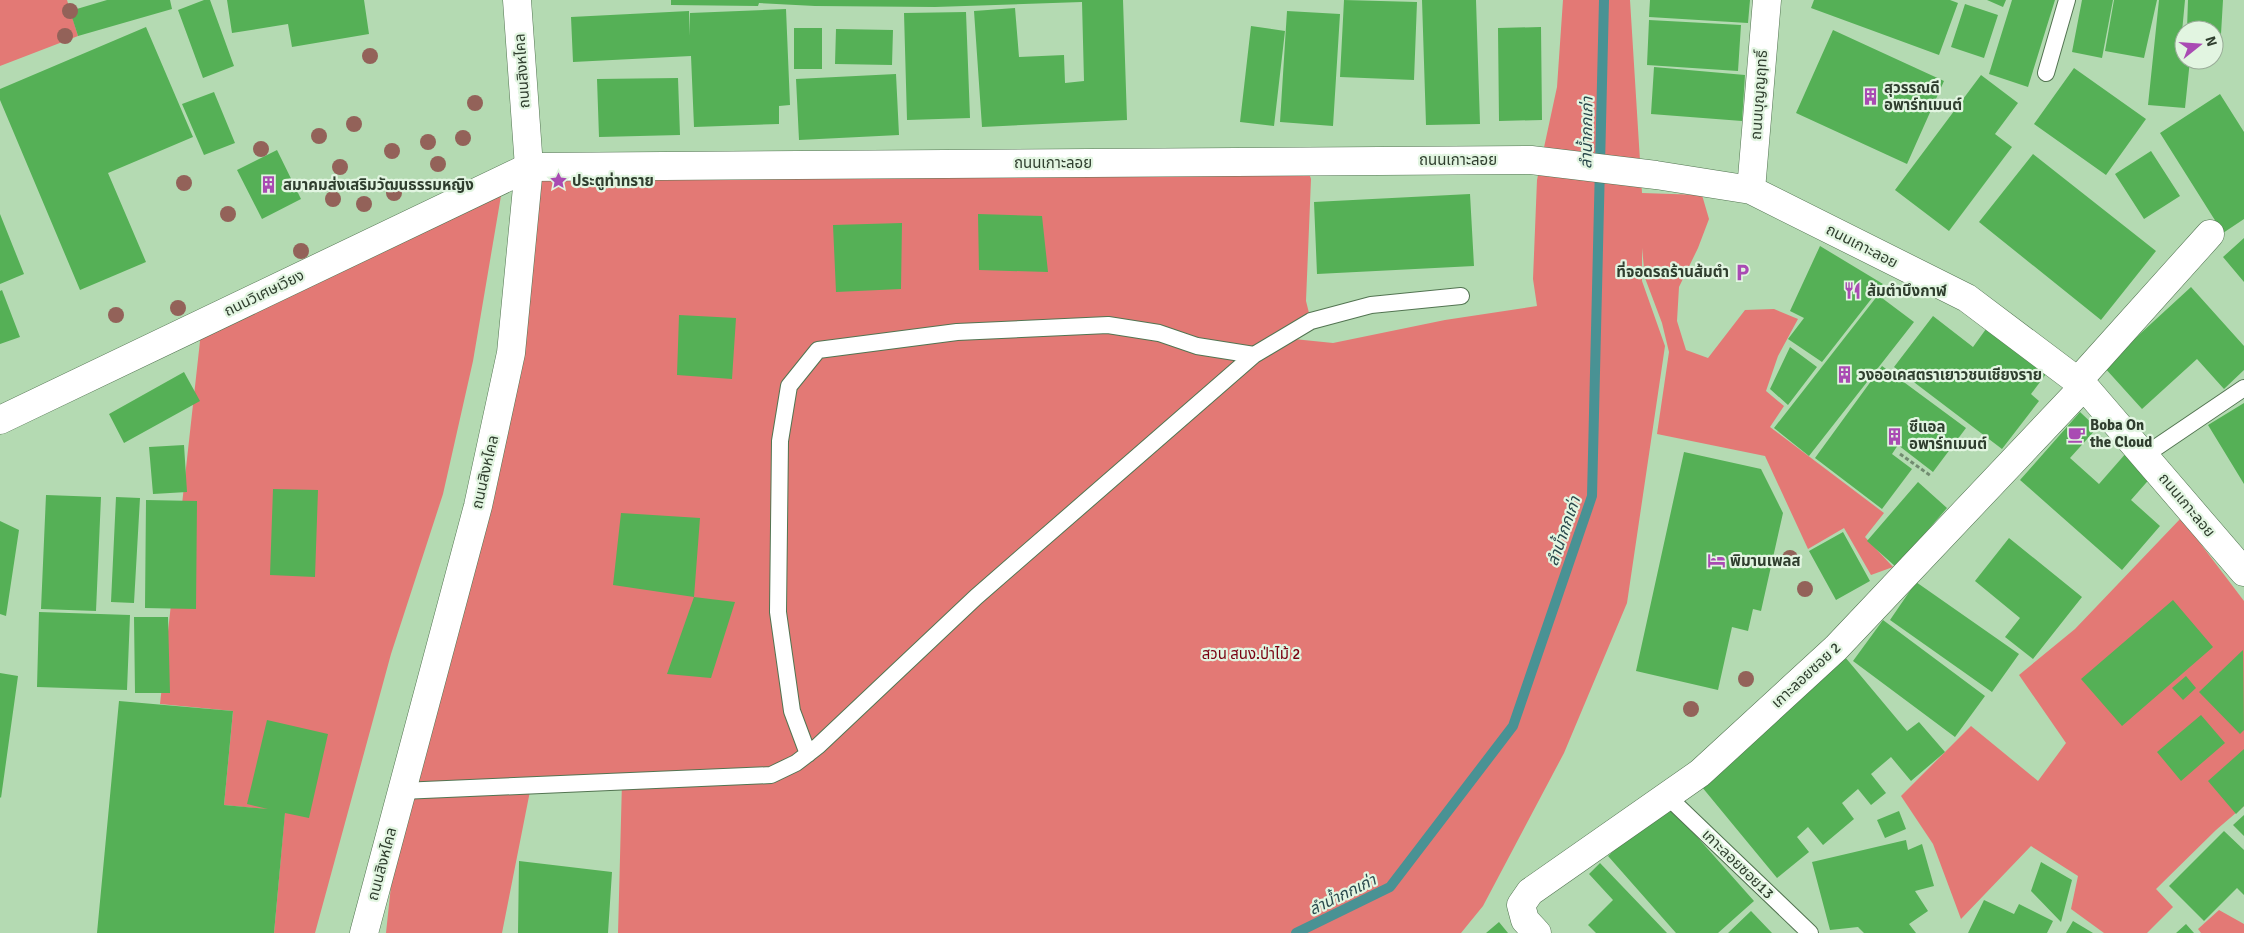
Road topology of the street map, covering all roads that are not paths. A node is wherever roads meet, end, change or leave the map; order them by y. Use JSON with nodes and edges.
{"nodes":[{"id":1,"x":517,"y":0,"type":"edge"},
{"id":2,"x":1767,"y":0,"type":"edge"},
{"id":3,"x":2067,"y":0,"type":"edge"},
{"id":4,"x":2046,"y":73,"type":"dead end"},
{"id":5,"x":529,"y":167,"type":"junction"},
{"id":6,"x":1751,"y":190,"type":"junction"},
{"id":7,"x":2210,"y":234,"type":"dead end"},
{"id":8,"x":1461,"y":296,"type":"dead end"},
{"id":9,"x":1254,"y":355,"type":"junction"},
{"id":10,"x":2081,"y":384,"type":"junction"},
{"id":11,"x":2244,"y":388,"type":"edge"},
{"id":12,"x":0,"y":420,"type":"edge"},
{"id":13,"x":2145,"y":455,"type":"junction"},
{"id":14,"x":2244,"y":572,"type":"edge"},
{"id":15,"x":808,"y":754,"type":"junction"},
{"id":16,"x":401,"y":791,"type":"junction"},
{"id":17,"x":1666,"y":795,"type":"junction"},
{"id":18,"x":364,"y":933,"type":"edge"},
{"id":19,"x":1537,"y":933,"type":"edge"},
{"id":20,"x":1810,"y":933,"type":"edge"}],
"edges":[{"from":1,"to":5,"type":"street","name":"ถนนสิงหไคล"},
{"from":2,"to":6,"type":"street","name":"ถนนบุญญฤทธิ์"},
{"from":3,"to":4,"type":"lane"},
{"from":5,"to":6,"type":"street","name":"ถนนเกาะลอย"},
{"from":5,"to":12,"type":"street","name":"ถนนวิเศษเวียง"},
{"from":5,"to":16,"type":"street","name":"ถนนสิงหไคล"},
{"from":6,"to":10,"type":"street","name":"ถนนเกาะลอย"},
{"from":7,"to":10,"type":"street","name":"เกาะลอยซอย 2"},
{"from":8,"to":9,"type":"lane"},
{"from":9,"to":15,"type":"lane"},
{"from":9,"to":15,"type":"lane"},
{"from":10,"to":13,"type":"street","name":"ถนนเกาะลอย"},
{"from":10,"to":17,"type":"street","name":"เกาะลอยซอย 2"},
{"from":11,"to":13,"type":"lane"},
{"from":13,"to":14,"type":"street","name":"ถนนเกาะลอย"},
{"from":15,"to":16,"type":"lane"},
{"from":16,"to":18,"type":"street","name":"ถนนสิงหไคล"},
{"from":17,"to":19,"type":"street","name":"เกาะลอยซอย 2"},
{"from":17,"to":20,"type":"lane","name":"เกาะลอยซอย13"}]}
